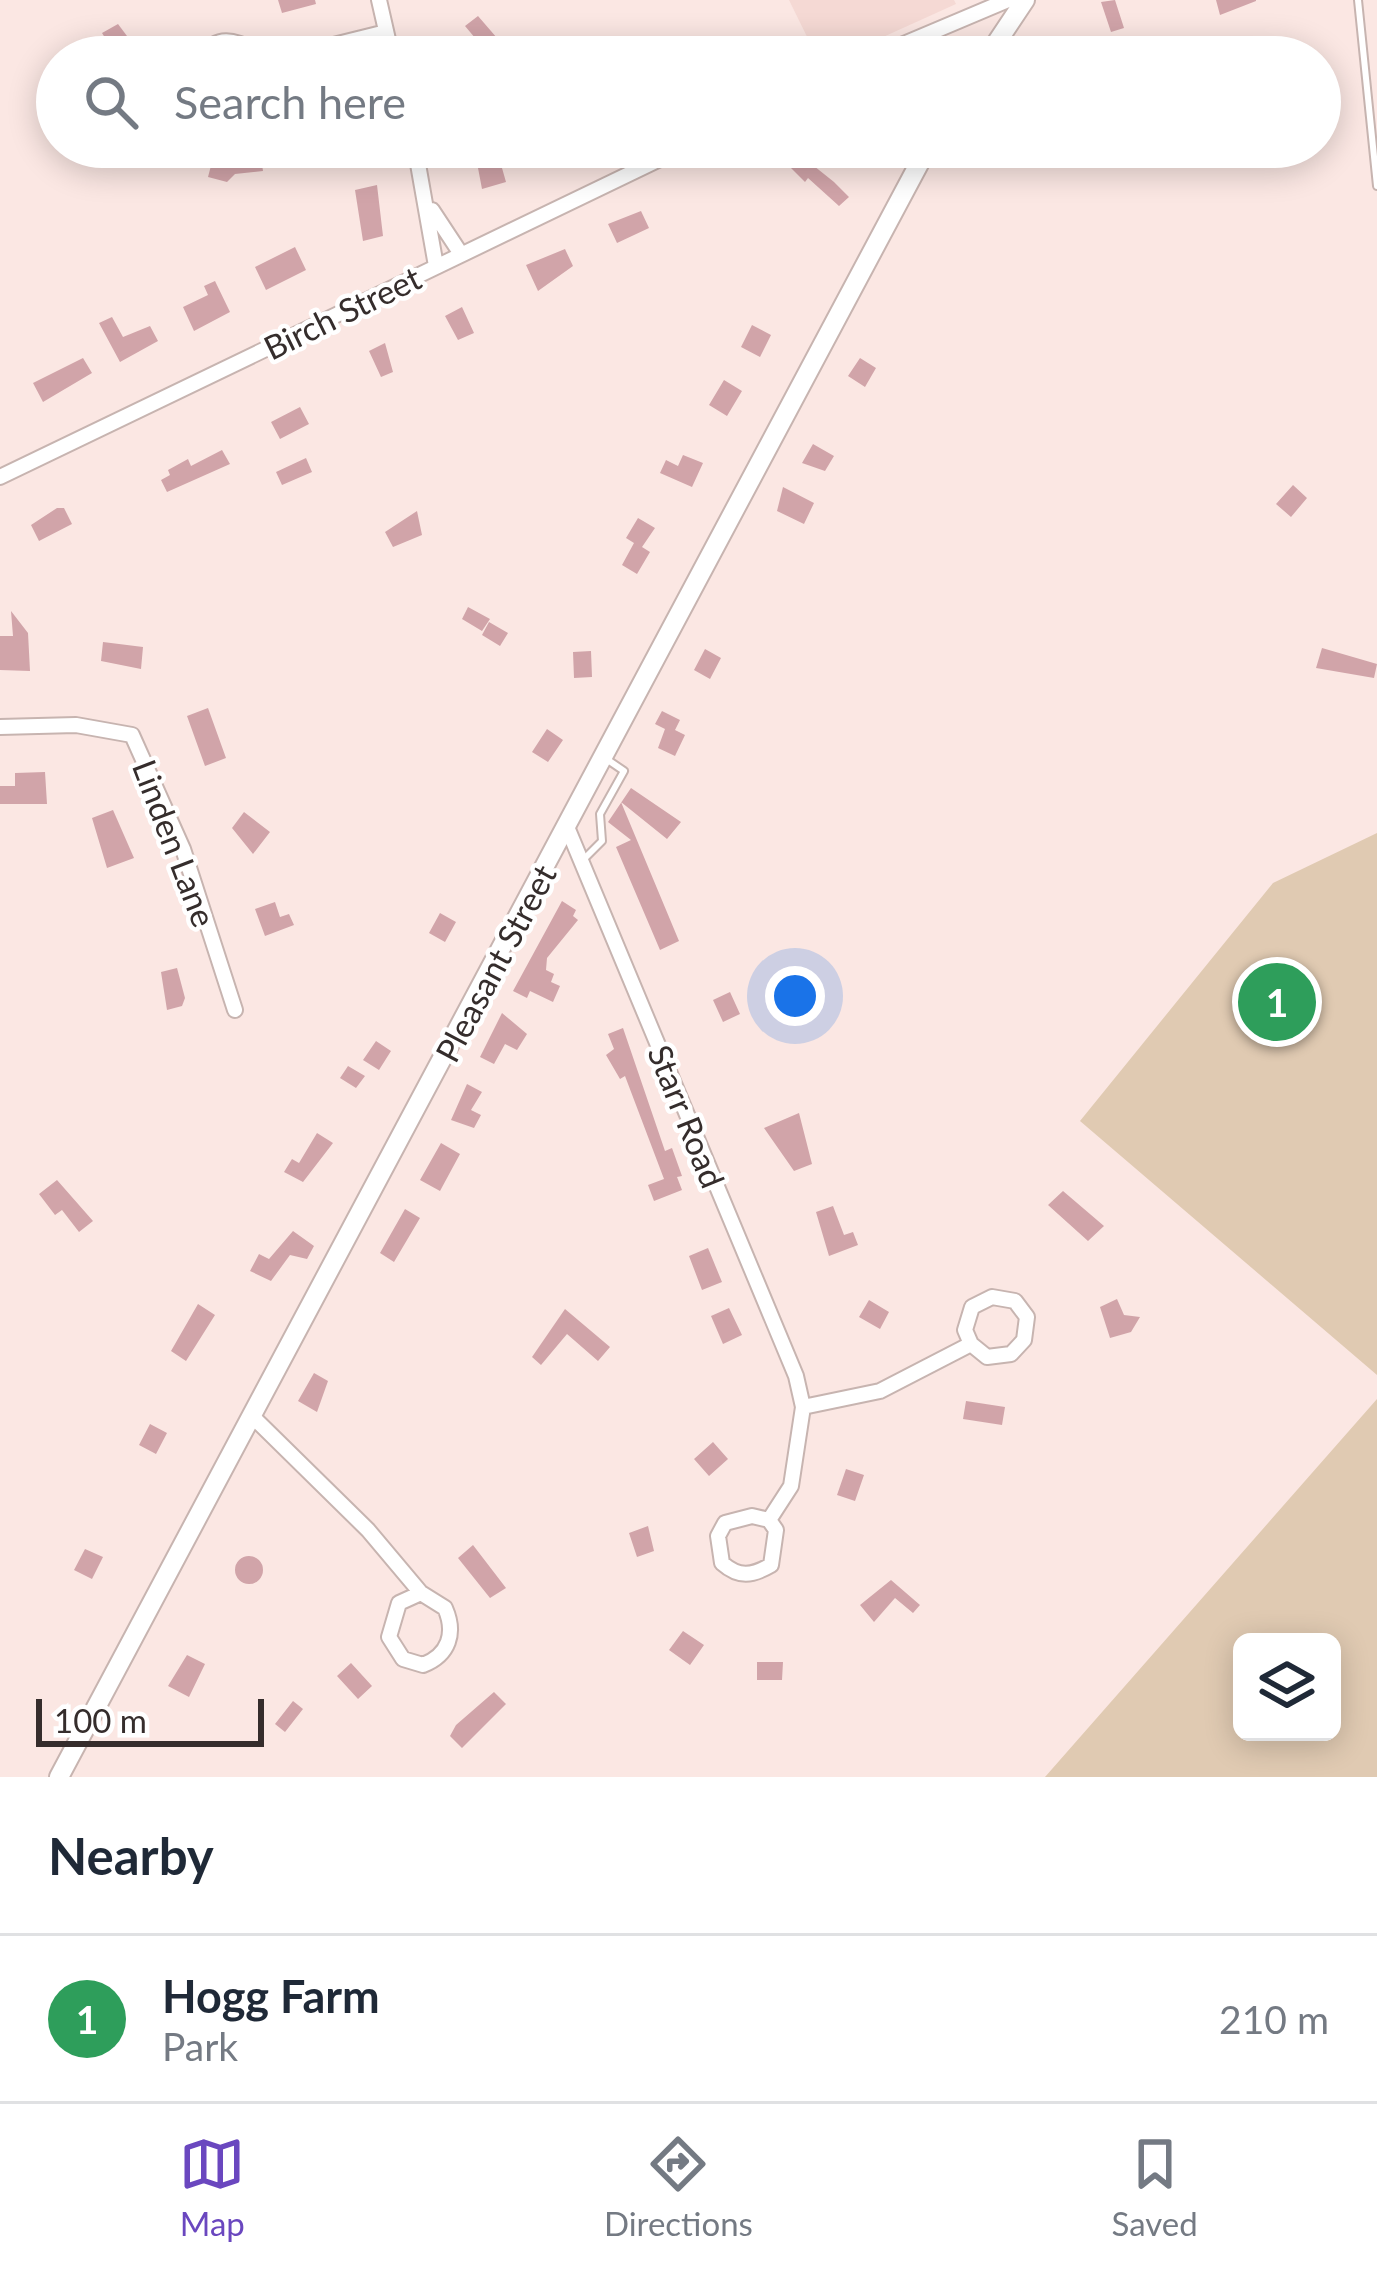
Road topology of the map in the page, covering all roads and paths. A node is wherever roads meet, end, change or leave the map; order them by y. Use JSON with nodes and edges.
{"nodes":[{"id":1,"x":379,"y":0,"type":"edge"},
{"id":2,"x":1008,"y":0,"type":"edge"},
{"id":3,"x":1025,"y":0,"type":"edge"},
{"id":4,"x":1358,"y":0,"type":"edge"},
{"id":5,"x":386,"y":32,"type":"junction"},
{"id":6,"x":370,"y":36,"type":"edge"},
{"id":7,"x":387,"y":36,"type":"edge"},
{"id":8,"x":923,"y":36,"type":"edge"},
{"id":9,"x":1001,"y":36,"type":"edge"},
{"id":10,"x":420,"y":168,"type":"edge"},
{"id":11,"x":641,"y":168,"type":"edge"},
{"id":12,"x":917,"y":168,"type":"edge"},
{"id":13,"x":1377,"y":187,"type":"edge"},
{"id":14,"x":430,"y":206,"type":"junction"},
{"id":15,"x":461,"y":254,"type":"junction"},
{"id":16,"x":436,"y":266,"type":"junction"},
{"id":17,"x":0,"y":477,"type":"edge"},
{"id":18,"x":0,"y":727,"type":"edge"},
{"id":19,"x":604,"y":758,"type":"junction"},
{"id":20,"x":567,"y":826,"type":"junction"},
{"id":21,"x":582,"y":861,"type":"junction"},
{"id":22,"x":235,"y":1010,"type":"dead end"},
{"id":23,"x":971,"y":1344,"type":"junction"},
{"id":24,"x":803,"y":1407,"type":"junction"},
{"id":25,"x":254,"y":1418,"type":"junction"},
{"id":26,"x":769,"y":1520,"type":"junction"},
{"id":27,"x":421,"y":1593,"type":"junction"},
{"id":28,"x":59,"y":1777,"type":"edge"}],
"edges":[{"from":1,"to":5,"type":"street"},
{"from":2,"to":8,"type":"street"},
{"from":3,"to":9,"type":"main road"},
{"from":4,"to":13,"type":"lane"},
{"from":5,"to":6,"type":"street"},
{"from":5,"to":7,"type":"street"},
{"from":10,"to":14,"type":"street"},
{"from":11,"to":15,"type":"street","name":"Birch Street"},
{"from":12,"to":19,"type":"main road","name":"Pleasant Street"},
{"from":14,"to":15,"type":"street"},
{"from":14,"to":16,"type":"street"},
{"from":15,"to":16,"type":"street","name":"Birch Street"},
{"from":16,"to":17,"type":"street","name":"Birch Street"},
{"from":18,"to":22,"type":"street","name":"Linden Lane"},
{"from":19,"to":20,"type":"main road","name":"Pleasant Street"},
{"from":19,"to":21,"type":"lane"},
{"from":20,"to":21,"type":"street","name":"Starr Road"},
{"from":20,"to":25,"type":"main road","name":"Pleasant Street"},
{"from":21,"to":24,"type":"street","name":"Starr Road"},
{"from":23,"to":23,"type":"street"},
{"from":23,"to":24,"type":"street"},
{"from":24,"to":26,"type":"street"},
{"from":25,"to":27,"type":"street"},
{"from":25,"to":28,"type":"main road","name":"Pleasant Street"},
{"from":26,"to":26,"type":"street"},
{"from":27,"to":27,"type":"street"}]}
